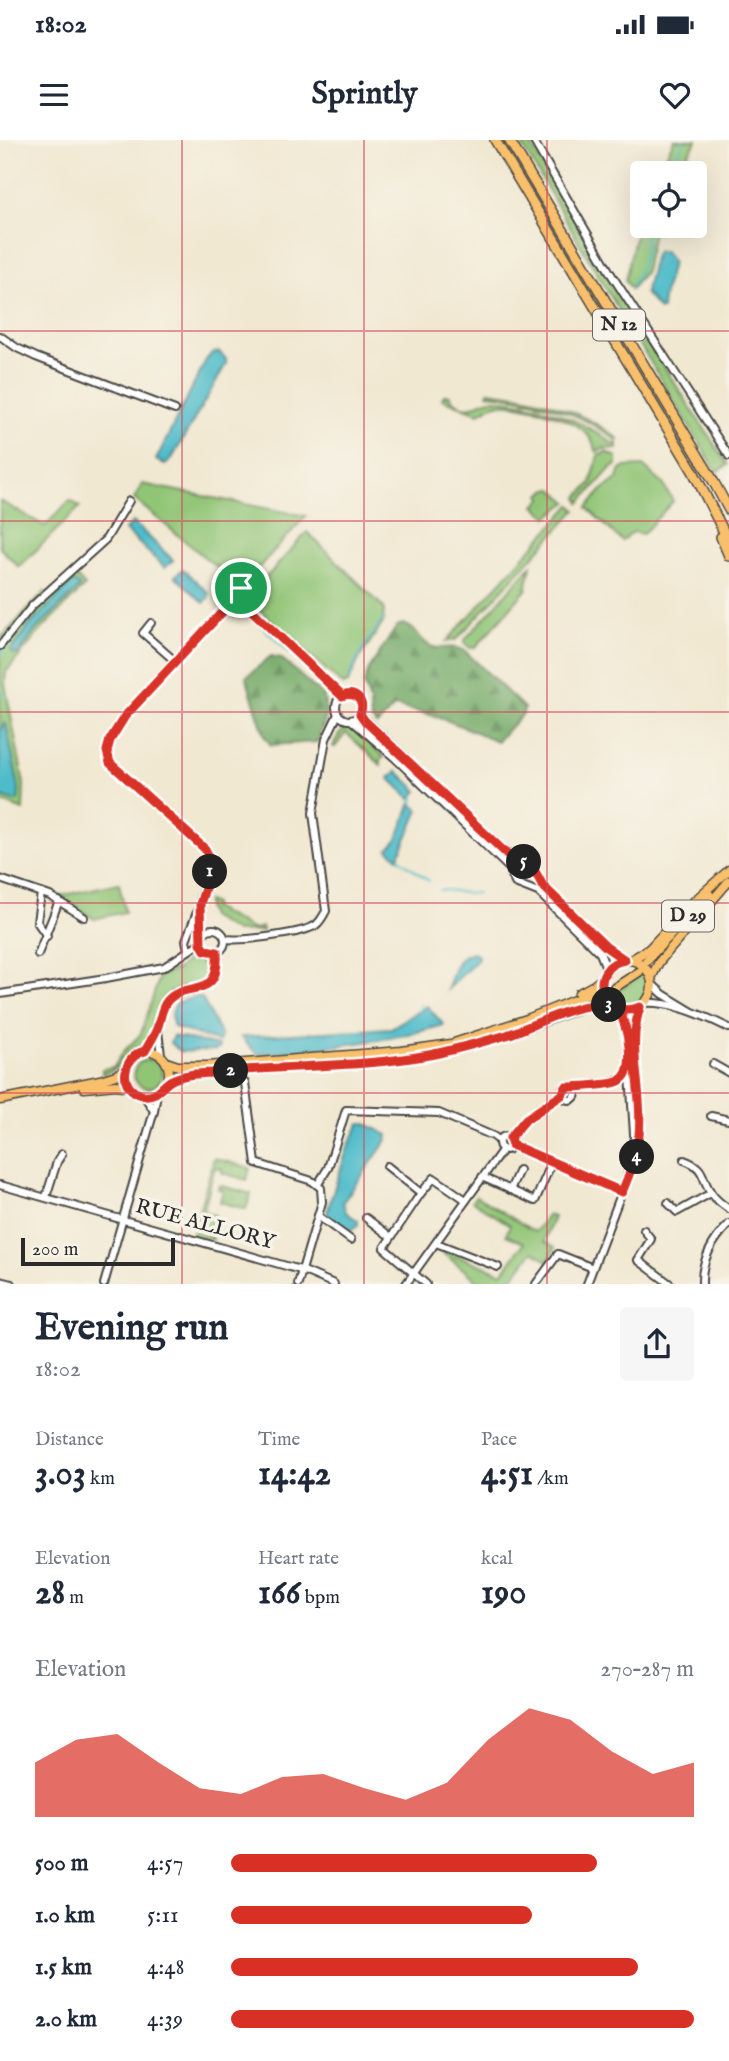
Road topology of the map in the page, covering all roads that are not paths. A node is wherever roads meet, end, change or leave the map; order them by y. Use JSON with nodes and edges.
{"nodes":[{"id":1,"x":495,"y":140,"type":"edge"},
{"id":2,"x":509,"y":140,"type":"edge"},
{"id":3,"x":533,"y":140,"type":"edge"},
{"id":4,"x":0,"y":335,"type":"edge"},
{"id":5,"x":175,"y":410,"type":"dead end"},
{"id":6,"x":729,"y":456,"type":"edge"},
{"id":7,"x":693,"y":471,"type":"junction"},
{"id":8,"x":129,"y":500,"type":"dead end"},
{"id":9,"x":729,"y":510,"type":"edge"},
{"id":10,"x":729,"y":542,"type":"edge"},
{"id":11,"x":729,"y":556,"type":"edge"},
{"id":12,"x":246,"y":605,"type":"junction"},
{"id":13,"x":226,"y":608,"type":"junction"},
{"id":14,"x":151,"y":623,"type":"dead end"},
{"id":15,"x":0,"y":646,"type":"edge"},
{"id":16,"x":176,"y":662,"type":"junction"},
{"id":17,"x":342,"y":696,"type":"junction"},
{"id":18,"x":338,"y":714,"type":"junction"},
{"id":19,"x":360,"y":714,"type":"junction"},
{"id":20,"x":349,"y":720,"type":"junction"},
{"id":21,"x":329,"y":732,"type":"junction"},
{"id":22,"x":519,"y":863,"type":"junction"},
{"id":23,"x":729,"y":870,"type":"edge"},
{"id":24,"x":512,"y":871,"type":"junction"},
{"id":25,"x":537,"y":877,"type":"junction"},
{"id":26,"x":0,"y":879,"type":"edge"},
{"id":27,"x":729,"y":879,"type":"edge"},
{"id":28,"x":528,"y":886,"type":"junction"},
{"id":29,"x":41,"y":893,"type":"junction"},
{"id":30,"x":59,"y":901,"type":"junction"},
{"id":31,"x":200,"y":908,"type":"junction"},
{"id":32,"x":84,"y":917,"type":"dead end"},
{"id":33,"x":215,"y":929,"type":"junction"},
{"id":34,"x":202,"y":934,"type":"junction"},
{"id":35,"x":47,"y":936,"type":"junction"},
{"id":36,"x":225,"y":939,"type":"junction"},
{"id":37,"x":201,"y":943,"type":"junction"},
{"id":38,"x":188,"y":950,"type":"junction"},
{"id":39,"x":217,"y":952,"type":"junction"},
{"id":40,"x":38,"y":954,"type":"dead end"},
{"id":41,"x":628,"y":960,"type":"junction"},
{"id":42,"x":638,"y":971,"type":"tunnel mouth"},
{"id":43,"x":605,"y":974,"type":"junction"},
{"id":44,"x":652,"y":981,"type":"junction"},
{"id":45,"x":610,"y":988,"type":"tunnel mouth"},
{"id":46,"x":0,"y":994,"type":"edge"},
{"id":47,"x":642,"y":1005,"type":"junction"},
{"id":48,"x":615,"y":1007,"type":"junction"},
{"id":49,"x":691,"y":1011,"type":"junction"},
{"id":50,"x":729,"y":1028,"type":"edge"},
{"id":51,"x":157,"y":1030,"type":"junction"},
{"id":52,"x":496,"y":1030,"type":"junction"},
{"id":53,"x":486,"y":1040,"type":"junction"},
{"id":54,"x":145,"y":1051,"type":"junction"},
{"id":55,"x":163,"y":1058,"type":"junction"},
{"id":56,"x":629,"y":1059,"type":"junction"},
{"id":57,"x":713,"y":1064,"type":"dead end"},
{"id":58,"x":125,"y":1069,"type":"junction"},
{"id":59,"x":729,"y":1073,"type":"edge"},
{"id":60,"x":167,"y":1083,"type":"junction"},
{"id":61,"x":245,"y":1083,"type":"dead end"},
{"id":62,"x":130,"y":1087,"type":"junction"},
{"id":63,"x":53,"y":1091,"type":"junction"},
{"id":64,"x":156,"y":1093,"type":"junction"},
{"id":65,"x":143,"y":1094,"type":"junction"},
{"id":66,"x":0,"y":1100,"type":"edge"},
{"id":67,"x":154,"y":1111,"type":"junction"},
{"id":68,"x":711,"y":1116,"type":"dead end"},
{"id":69,"x":729,"y":1120,"type":"edge"},
{"id":70,"x":500,"y":1140,"type":"junction"},
{"id":71,"x":511,"y":1142,"type":"junction"},
{"id":72,"x":503,"y":1149,"type":"junction"},
{"id":73,"x":62,"y":1154,"type":"dead end"},
{"id":74,"x":684,"y":1160,"type":"dead end"},
{"id":75,"x":552,"y":1162,"type":"junction"},
{"id":76,"x":387,"y":1166,"type":"dead end"},
{"id":77,"x":519,"y":1170,"type":"dead end"},
{"id":78,"x":482,"y":1177,"type":"junction"},
{"id":79,"x":318,"y":1184,"type":"junction"},
{"id":80,"x":0,"y":1185,"type":"edge"},
{"id":81,"x":623,"y":1189,"type":"junction"},
{"id":82,"x":510,"y":1190,"type":"junction"},
{"id":83,"x":710,"y":1192,"type":"junction"},
{"id":84,"x":421,"y":1193,"type":"junction"},
{"id":85,"x":46,"y":1198,"type":"junction"},
{"id":86,"x":466,"y":1200,"type":"junction"},
{"id":87,"x":668,"y":1203,"type":"dead end"},
{"id":88,"x":729,"y":1209,"type":"edge"},
{"id":89,"x":318,"y":1216,"type":"junction"},
{"id":90,"x":366,"y":1218,"type":"dead end"},
{"id":91,"x":122,"y":1219,"type":"junction"},
{"id":92,"x":729,"y":1224,"type":"edge"},
{"id":93,"x":643,"y":1230,"type":"dead end"},
{"id":94,"x":391,"y":1237,"type":"junction"},
{"id":95,"x":351,"y":1240,"type":"dead end"},
{"id":96,"x":436,"y":1243,"type":"junction"},
{"id":97,"x":498,"y":1267,"type":"dead end"},
{"id":98,"x":593,"y":1268,"type":"junction"},
{"id":99,"x":302,"y":1270,"type":"junction"},
{"id":100,"x":413,"y":1273,"type":"junction"},
{"id":101,"x":0,"y":1281,"type":"edge"},
{"id":102,"x":12,"y":1284,"type":"edge"},
{"id":103,"x":104,"y":1284,"type":"edge"},
{"id":104,"x":298,"y":1284,"type":"edge"},
{"id":105,"x":334,"y":1284,"type":"edge"},
{"id":106,"x":406,"y":1284,"type":"edge"},
{"id":107,"x":426,"y":1284,"type":"edge"},
{"id":108,"x":536,"y":1284,"type":"edge"},
{"id":109,"x":587,"y":1284,"type":"edge"},
{"id":110,"x":670,"y":1284,"type":"edge"},
{"id":111,"x":702,"y":1284,"type":"edge"}],
"edges":[{"from":1,"to":7,"type":"highway","number":"N 12"},
{"from":2,"to":9,"type":"highway","number":"N 12"},
{"from":3,"to":6,"type":"street"},
{"from":4,"to":5,"type":"street"},
{"from":7,"to":10,"type":"highway","number":"N 12"},
{"from":7,"to":11,"type":"highway"},
{"from":8,"to":15,"type":"street"},
{"from":12,"to":13,"type":"street"},
{"from":12,"to":13,"type":"street"},
{"from":12,"to":17,"type":"street"},
{"from":13,"to":16,"type":"street"},
{"from":14,"to":16,"type":"street"},
{"from":16,"to":31,"type":"street"},
{"from":17,"to":18,"type":"street"},
{"from":17,"to":19,"type":"street"},
{"from":18,"to":20,"type":"street"},
{"from":18,"to":21,"type":"street"},
{"from":19,"to":20,"type":"street"},
{"from":19,"to":22,"type":"street"},
{"from":20,"to":21,"type":"street"},
{"from":20,"to":24,"type":"street"},
{"from":21,"to":36,"type":"street"},
{"from":22,"to":24,"type":"street"},
{"from":22,"to":25,"type":"street"},
{"from":23,"to":27,"type":"main road","number":"D 29"},
{"from":23,"to":41,"type":"main road","number":"D 29"},
{"from":24,"to":28,"type":"street"},
{"from":25,"to":28,"type":"street"},
{"from":25,"to":41,"type":"street"},
{"from":26,"to":29,"type":"street"},
{"from":27,"to":44,"type":"main road"},
{"from":28,"to":43,"type":"street"},
{"from":29,"to":30,"type":"street"},
{"from":29,"to":35,"type":"street"},
{"from":30,"to":32,"type":"street"},
{"from":30,"to":35,"type":"street"},
{"from":31,"to":33,"type":"street"},
{"from":31,"to":34,"type":"street"},
{"from":31,"to":38,"type":"street"},
{"from":33,"to":34,"type":"street"},
{"from":33,"to":36,"type":"street"},
{"from":34,"to":37,"type":"street"},
{"from":35,"to":40,"type":"street"},
{"from":36,"to":39,"type":"street"},
{"from":37,"to":38,"type":"street"},
{"from":37,"to":39,"type":"street"},
{"from":38,"to":46,"type":"street"},
{"from":39,"to":51,"type":"street"},
{"from":41,"to":43,"type":"main road"},
{"from":41,"to":44,"type":"main road"},
{"from":42,"to":45,"type":"main road"},
{"from":43,"to":48,"type":"main road"},
{"from":43,"to":52,"type":"main road"},
{"from":44,"to":47,"type":"main road"},
{"from":44,"to":49,"type":"street"},
{"from":47,"to":48,"type":"main road"},
{"from":47,"to":49,"type":"street"},
{"from":47,"to":81,"type":"street"},
{"from":48,"to":53,"type":"main road"},
{"from":48,"to":56,"type":"street"},
{"from":49,"to":50,"type":"street"},
{"from":51,"to":54,"type":"street"},
{"from":51,"to":55,"type":"street"},
{"from":52,"to":53,"type":"main road"},
{"from":52,"to":55,"type":"main road"},
{"from":53,"to":60,"type":"main road"},
{"from":54,"to":55,"type":"main road"},
{"from":54,"to":58,"type":"main road"},
{"from":55,"to":60,"type":"main road"},
{"from":56,"to":71,"type":"street"},
{"from":56,"to":81,"type":"street"},
{"from":57,"to":59,"type":"street"},
{"from":58,"to":62,"type":"main road"},
{"from":58,"to":63,"type":"main road"},
{"from":60,"to":64,"type":"main road"},
{"from":61,"to":79,"type":"street"},
{"from":62,"to":63,"type":"main road"},
{"from":62,"to":65,"type":"main road"},
{"from":63,"to":66,"type":"main road"},
{"from":64,"to":65,"type":"main road"},
{"from":64,"to":67,"type":"street"},
{"from":65,"to":67,"type":"street"},
{"from":67,"to":91,"type":"street"},
{"from":68,"to":69,"type":"street"},
{"from":70,"to":71,"type":"street"},
{"from":70,"to":72,"type":"street"},
{"from":70,"to":79,"type":"street"},
{"from":71,"to":72,"type":"street"},
{"from":71,"to":75,"type":"street"},
{"from":72,"to":78,"type":"street"},
{"from":73,"to":85,"type":"street"},
{"from":74,"to":83,"type":"street"},
{"from":75,"to":81,"type":"street"},
{"from":75,"to":82,"type":"street"},
{"from":76,"to":84,"type":"street"},
{"from":77,"to":82,"type":"street"},
{"from":78,"to":82,"type":"street"},
{"from":78,"to":86,"type":"street"},
{"from":79,"to":89,"type":"street"},
{"from":80,"to":85,"type":"street"},
{"from":81,"to":98,"type":"street"},
{"from":83,"to":87,"type":"street"},
{"from":83,"to":88,"type":"street"},
{"from":84,"to":86,"type":"street"},
{"from":84,"to":94,"type":"street"},
{"from":85,"to":91,"type":"street"},
{"from":86,"to":96,"type":"street"},
{"from":89,"to":95,"type":"street"},
{"from":89,"to":99,"type":"street"},
{"from":90,"to":94,"type":"street"},
{"from":91,"to":99,"type":"street","name":"RUE ALLORY"},
{"from":91,"to":103,"type":"street","name":"RUE ALLORY"},
{"from":92,"to":111,"type":"street"},
{"from":93,"to":110,"type":"street"},
{"from":94,"to":100,"type":"street"},
{"from":96,"to":97,"type":"street"},
{"from":96,"to":100,"type":"street"},
{"from":98,"to":108,"type":"street"},
{"from":98,"to":109,"type":"street"},
{"from":99,"to":104,"type":"street"},
{"from":99,"to":105,"type":"street","name":"RUE ALLORY"},
{"from":100,"to":106,"type":"street"},
{"from":100,"to":107,"type":"street"},
{"from":101,"to":102,"type":"street"}]}
